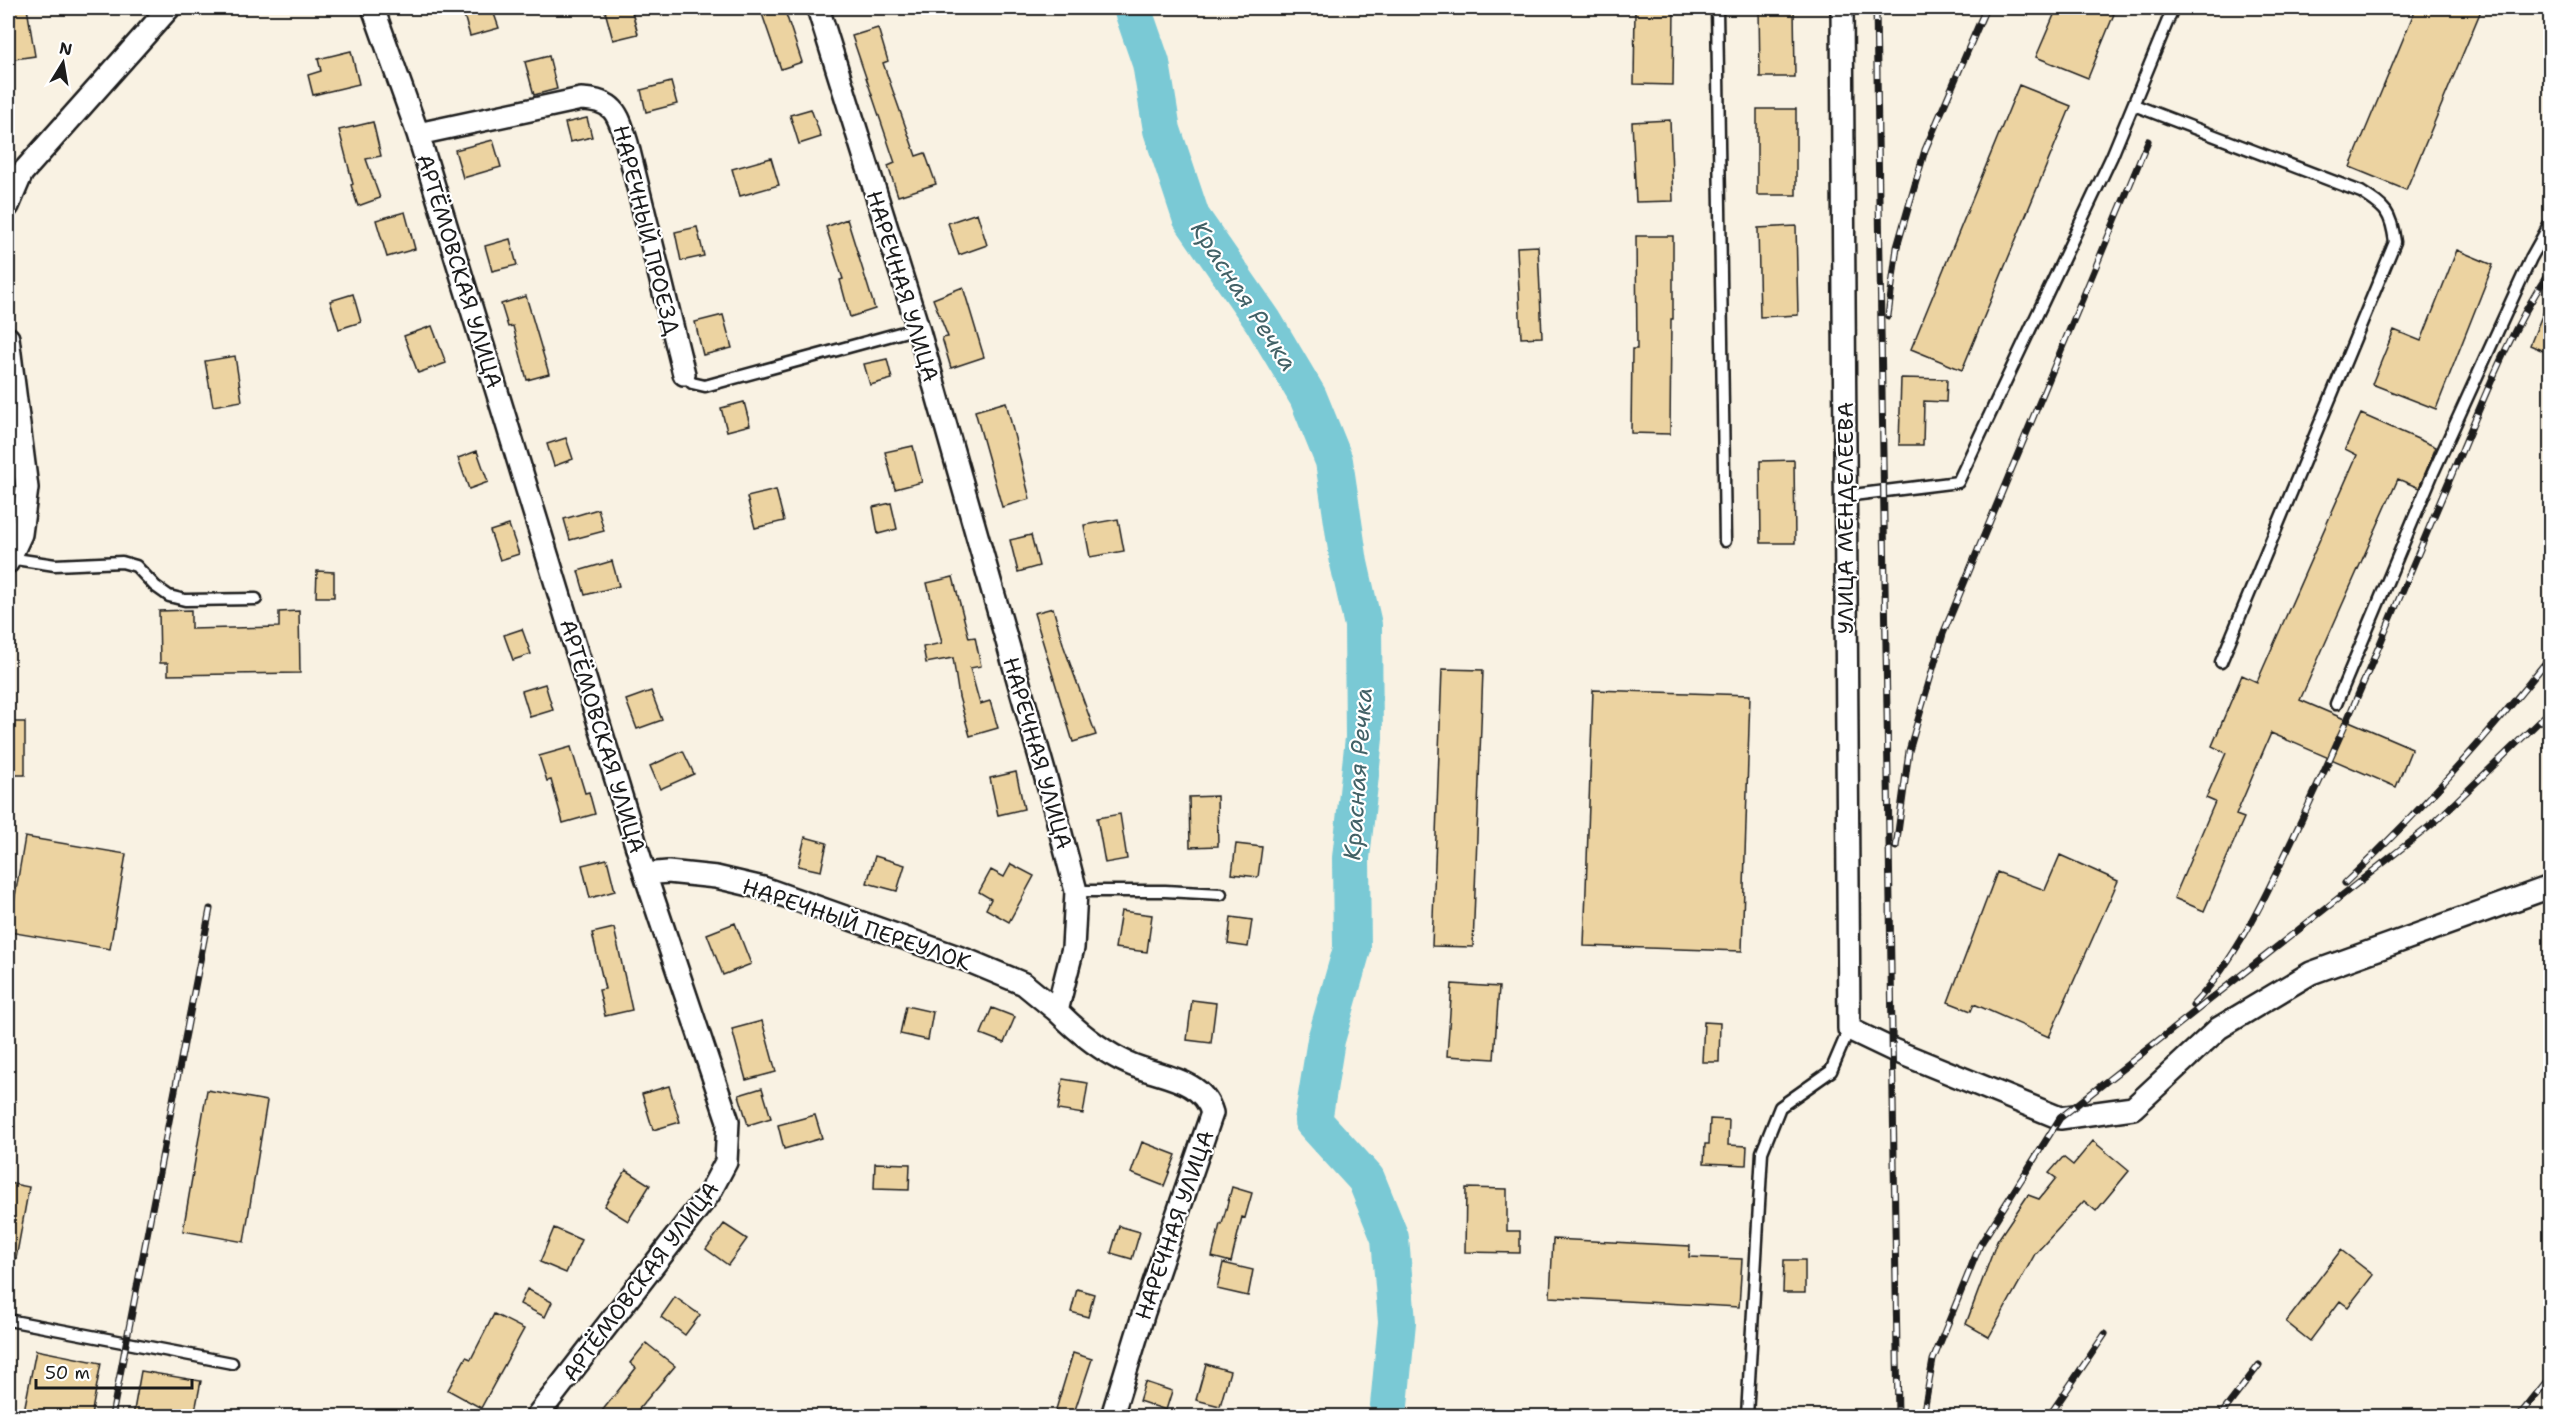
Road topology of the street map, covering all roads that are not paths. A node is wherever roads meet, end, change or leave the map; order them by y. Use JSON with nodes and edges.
{"nodes":[{"id":1,"x":169,"y":8,"type":"edge"},
{"id":2,"x":373,"y":8,"type":"edge"},
{"id":3,"x":818,"y":8,"type":"edge"},
{"id":4,"x":1717,"y":8,"type":"edge"},
{"id":5,"x":1842,"y":8,"type":"edge"},
{"id":6,"x":2173,"y":8,"type":"edge"},
{"id":7,"x":2134,"y":105,"type":"junction"},
{"id":8,"x":418,"y":134,"type":"junction"},
{"id":9,"x":8,"y":206,"type":"edge"},
{"id":10,"x":2550,"y":224,"type":"edge"},
{"id":11,"x":918,"y":328,"type":"junction"},
{"id":12,"x":8,"y":338,"type":"edge"},
{"id":13,"x":684,"y":374,"type":"joint"},
{"id":14,"x":1845,"y":496,"type":"junction"},
{"id":15,"x":1725,"y":541,"type":"dead end"},
{"id":16,"x":8,"y":560,"type":"edge"},
{"id":17,"x":256,"y":599,"type":"dead end"},
{"id":18,"x":2222,"y":662,"type":"dead end"},
{"id":19,"x":2336,"y":704,"type":"dead end"},
{"id":20,"x":645,"y":874,"type":"junction"},
{"id":21,"x":2550,"y":887,"type":"edge"},
{"id":22,"x":1076,"y":891,"type":"junction"},
{"id":23,"x":1221,"y":894,"type":"dead end"},
{"id":24,"x":1057,"y":1011,"type":"junction"},
{"id":25,"x":1849,"y":1029,"type":"junction"},
{"id":26,"x":8,"y":1320,"type":"edge"},
{"id":27,"x":232,"y":1363,"type":"dead end"},
{"id":28,"x":537,"y":1416,"type":"edge"},
{"id":29,"x":1112,"y":1416,"type":"edge"},
{"id":30,"x":1747,"y":1416,"type":"edge"}],
"edges":[{"from":1,"to":9,"type":"street"},
{"from":2,"to":8,"type":"street","name":"АРТЁМОВСКАЯ УЛИЦА"},
{"from":3,"to":11,"type":"street","name":"НАРЕЧНАЯ УЛИЦА"},
{"from":4,"to":15,"type":"lane"},
{"from":5,"to":14,"type":"street","name":"УЛИЦА МЕНДЕЛЕЕВА"},
{"from":6,"to":7,"type":"lane"},
{"from":7,"to":14,"type":"lane"},
{"from":7,"to":18,"type":"lane"},
{"from":8,"to":13,"type":"street","name":"НАРЕЧНЫЙ ПРОЕЗД"},
{"from":8,"to":20,"type":"street","name":"АРТЁМОВСКАЯ УЛИЦА"},
{"from":10,"to":19,"type":"lane"},
{"from":11,"to":13,"type":"lane"},
{"from":11,"to":22,"type":"street","name":"НАРЕЧНАЯ УЛИЦА"},
{"from":12,"to":16,"type":"street"},
{"from":14,"to":25,"type":"street","name":"УЛИЦА МЕНДЕЛЕЕВА"},
{"from":16,"to":17,"type":"lane"},
{"from":20,"to":24,"type":"street","name":"НАРЕЧНЫЙ ПЕРЕУЛОК"},
{"from":20,"to":28,"type":"street","name":"АРТЁМОВСКАЯ УЛИЦА"},
{"from":21,"to":25,"type":"street"},
{"from":22,"to":23,"type":"lane"},
{"from":22,"to":24,"type":"street","name":"НАРЕЧНАЯ УЛИЦА"},
{"from":24,"to":29,"type":"street","name":"НАРЕЧНАЯ УЛИЦА"},
{"from":25,"to":30,"type":"lane"},
{"from":26,"to":27,"type":"lane"}]}
